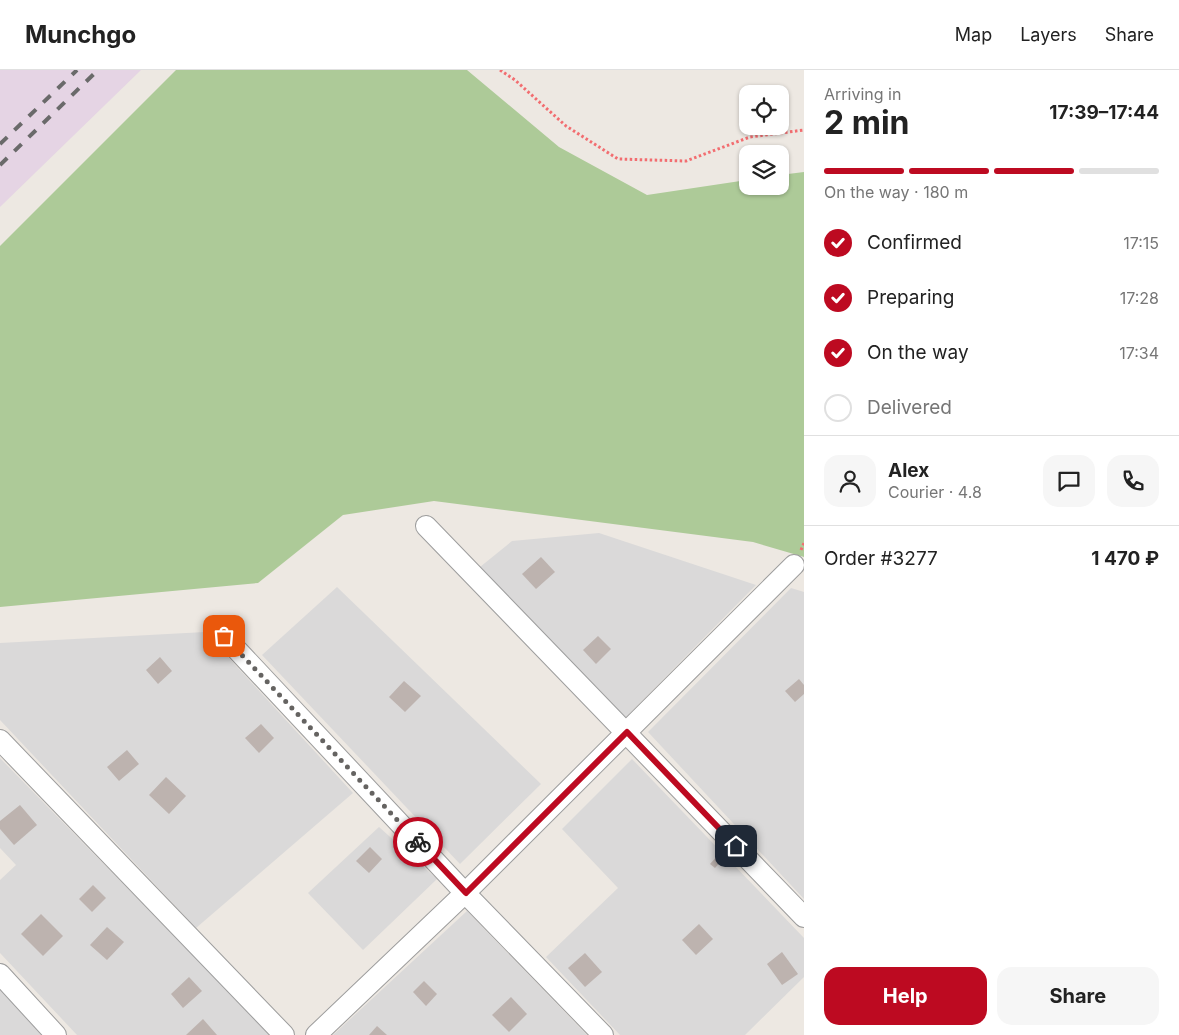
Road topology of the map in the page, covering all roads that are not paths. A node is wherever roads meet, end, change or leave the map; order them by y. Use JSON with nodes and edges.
{"nodes":[{"id":1,"x":426,"y":526,"type":"dead end"},
{"id":2,"x":794,"y":565,"type":"dead end"},
{"id":3,"x":224,"y":636,"type":"dead end"},
{"id":4,"x":627,"y":732,"type":"junction"},
{"id":5,"x":0,"y":740,"type":"edge"},
{"id":6,"x":466,"y":893,"type":"junction"},
{"id":7,"x":804,"y":917,"type":"edge"},
{"id":8,"x":0,"y":974,"type":"edge"},
{"id":9,"x":56,"y":1035,"type":"edge"},
{"id":10,"x":284,"y":1035,"type":"edge"},
{"id":11,"x":316,"y":1035,"type":"edge"},
{"id":12,"x":603,"y":1035,"type":"edge"}],
"edges":[{"from":1,"to":4,"type":"street"},
{"from":2,"to":4,"type":"street"},
{"from":3,"to":6,"type":"street"},
{"from":4,"to":6,"type":"street"},
{"from":4,"to":7,"type":"street"},
{"from":5,"to":10,"type":"street"},
{"from":6,"to":11,"type":"street"},
{"from":6,"to":12,"type":"street"},
{"from":8,"to":9,"type":"street"}]}
